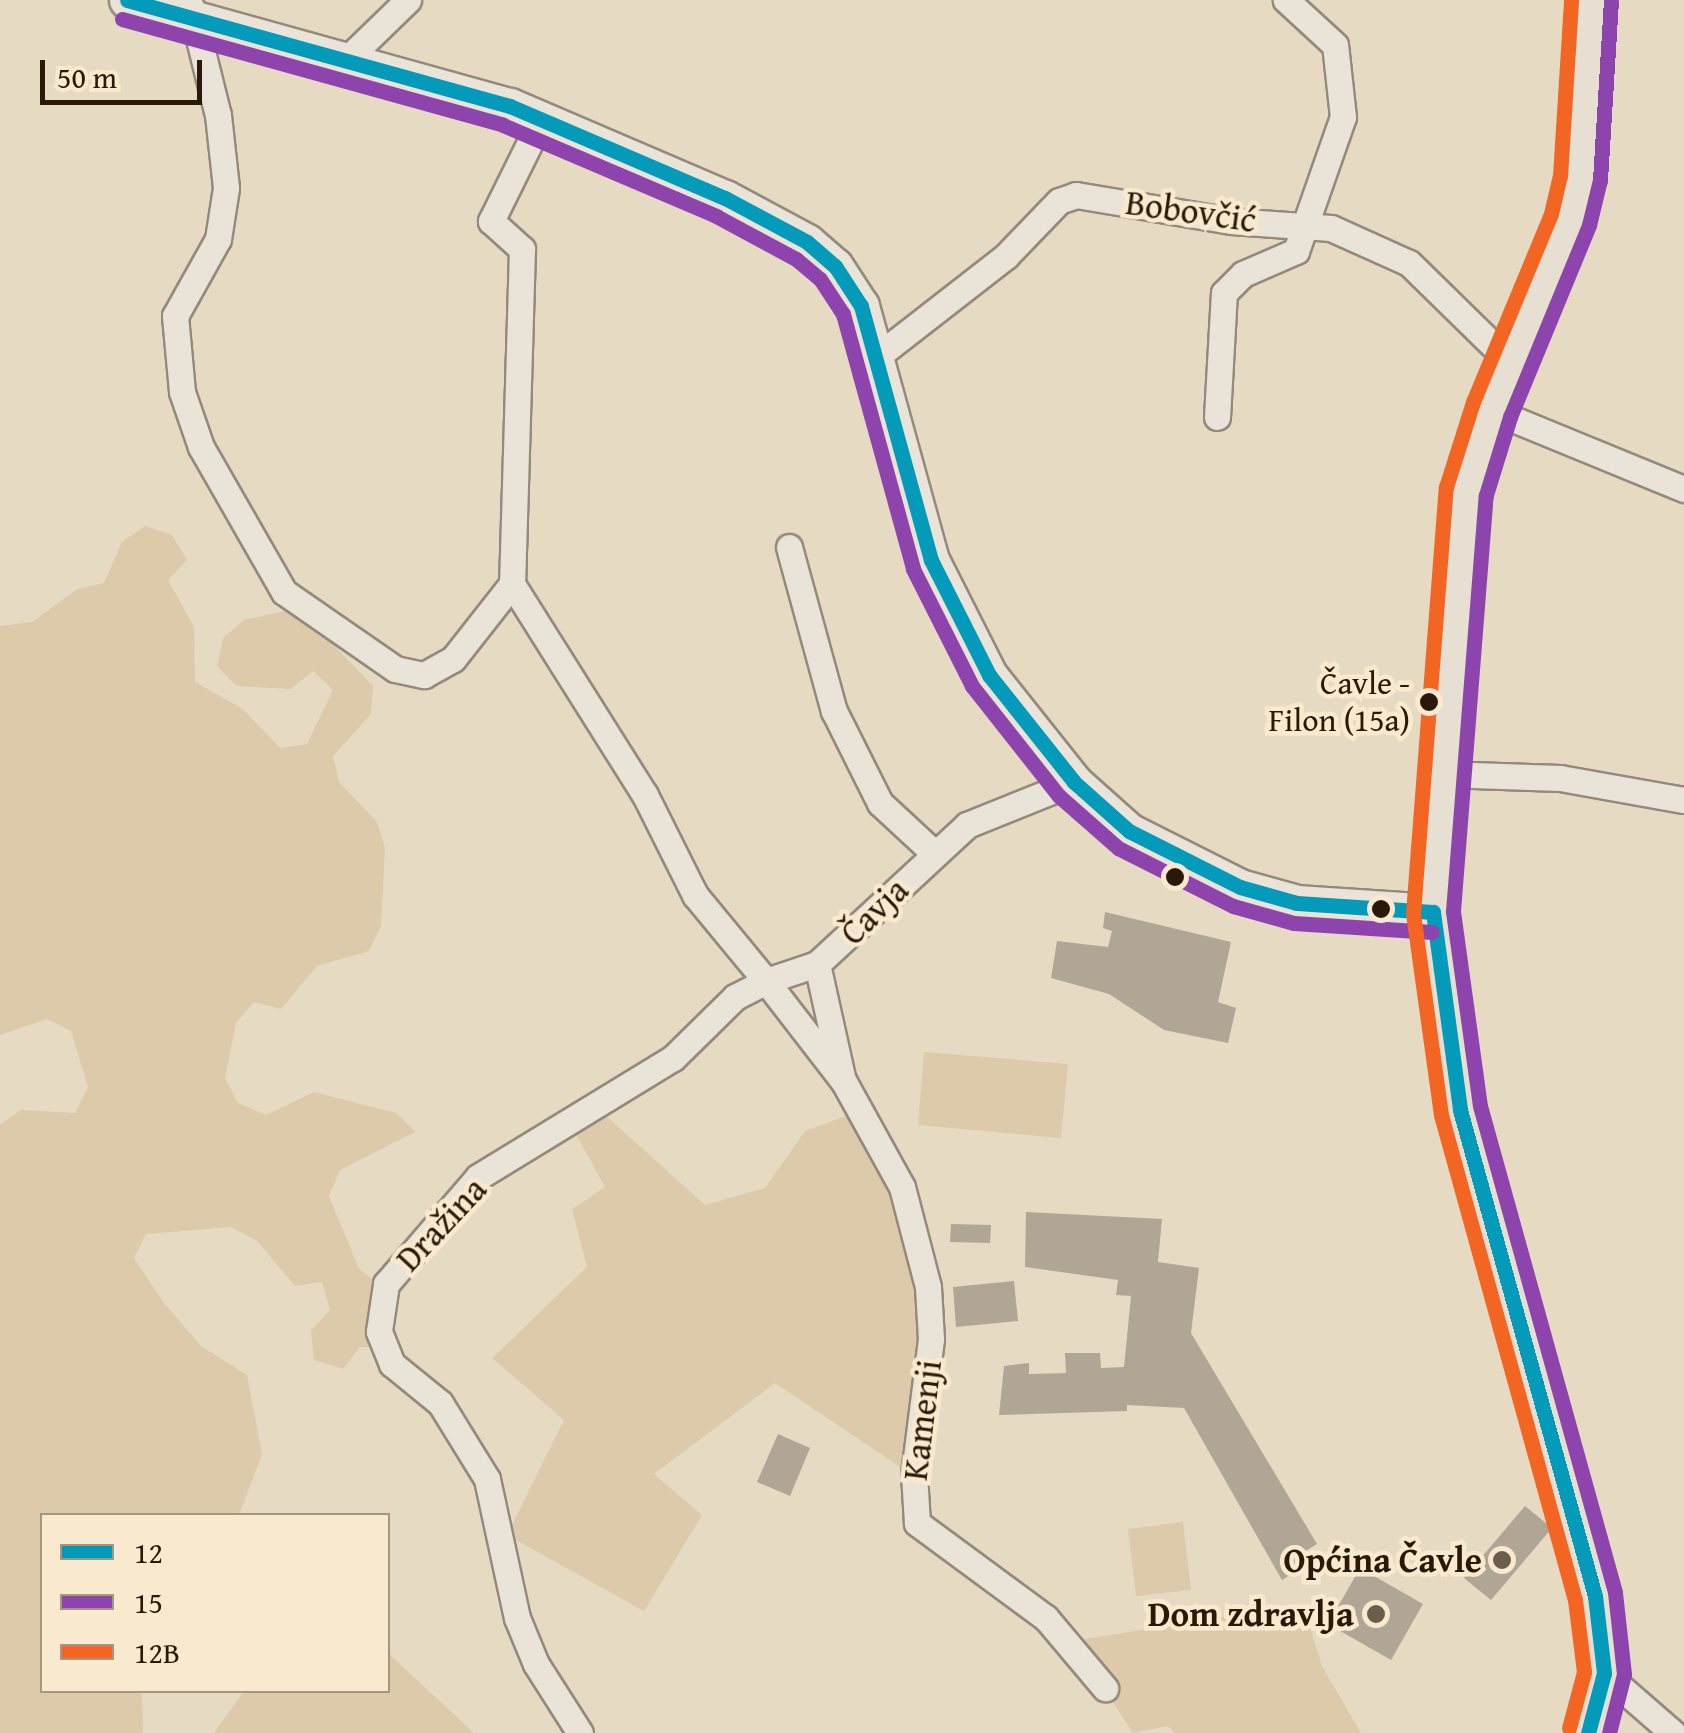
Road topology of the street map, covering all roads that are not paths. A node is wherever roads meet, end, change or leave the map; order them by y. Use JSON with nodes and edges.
{"nodes":[{"id":1,"x":127,"y":0,"type":"edge"},
{"id":2,"x":408,"y":0,"type":"edge"},
{"id":3,"x":1286,"y":0,"type":"edge"},
{"id":4,"x":1591,"y":0,"type":"edge"},
{"id":5,"x":192,"y":9,"type":"edge"},
{"id":6,"x":345,"y":60,"type":"junction"},
{"id":7,"x":541,"y":120,"type":"junction"},
{"id":8,"x":1308,"y":224,"type":"junction"},
{"id":9,"x":880,"y":355,"type":"junction"},
{"id":10,"x":1512,"y":364,"type":"junction"},
{"id":11,"x":1492,"y":410,"type":"junction"},
{"id":12,"x":1218,"y":417,"type":"dead end"},
{"id":13,"x":1684,"y":490,"type":"edge"},
{"id":14,"x":789,"y":547,"type":"dead end"},
{"id":15,"x":512,"y":584,"type":"junction"},
{"id":16,"x":1443,"y":774,"type":"junction"},
{"id":17,"x":1074,"y":782,"type":"junction"},
{"id":18,"x":1684,"y":800,"type":"edge"},
{"id":19,"x":934,"y":853,"type":"junction"},
{"id":20,"x":1433,"y":912,"type":"junction"},
{"id":21,"x":817,"y":964,"type":"junction"},
{"id":22,"x":766,"y":980,"type":"junction"},
{"id":23,"x":844,"y":1082,"type":"junction"},
{"id":24,"x":1604,"y":1672,"type":"junction"},
{"id":25,"x":1105,"y":1688,"type":"dead end"},
{"id":26,"x":580,"y":1733,"type":"edge"},
{"id":27,"x":1588,"y":1733,"type":"edge"},
{"id":28,"x":1673,"y":1733,"type":"edge"}],
"edges":[{"from":1,"to":5,"type":"main road"},
{"from":2,"to":6,"type":"street"},
{"from":3,"to":8,"type":"street"},
{"from":4,"to":10,"type":"main road"},
{"from":5,"to":6,"type":"main road"},
{"from":5,"to":15,"type":"street"},
{"from":6,"to":7,"type":"main road"},
{"from":7,"to":9,"type":"main road"},
{"from":7,"to":15,"type":"street"},
{"from":8,"to":9,"type":"street","name":"Bobovčić"},
{"from":8,"to":10,"type":"street","name":"Bobovčić"},
{"from":8,"to":12,"type":"street"},
{"from":9,"to":17,"type":"main road"},
{"from":10,"to":11,"type":"main road"},
{"from":11,"to":13,"type":"street"},
{"from":11,"to":16,"type":"main road"},
{"from":14,"to":19,"type":"street"},
{"from":15,"to":22,"type":"street"},
{"from":16,"to":18,"type":"street"},
{"from":16,"to":20,"type":"main road"},
{"from":17,"to":19,"type":"street","name":"Čavja"},
{"from":17,"to":20,"type":"main road"},
{"from":19,"to":21,"type":"street","name":"Čavja"},
{"from":20,"to":24,"type":"main road"},
{"from":21,"to":22,"type":"street","name":"Čavja"},
{"from":21,"to":23,"type":"street","name":"Kamenji"},
{"from":22,"to":23,"type":"street","name":"Kamenji"},
{"from":22,"to":26,"type":"street","name":"Dražina"},
{"from":23,"to":25,"type":"street","name":"Kamenji"},
{"from":24,"to":27,"type":"main road"},
{"from":24,"to":28,"type":"street"}]}
